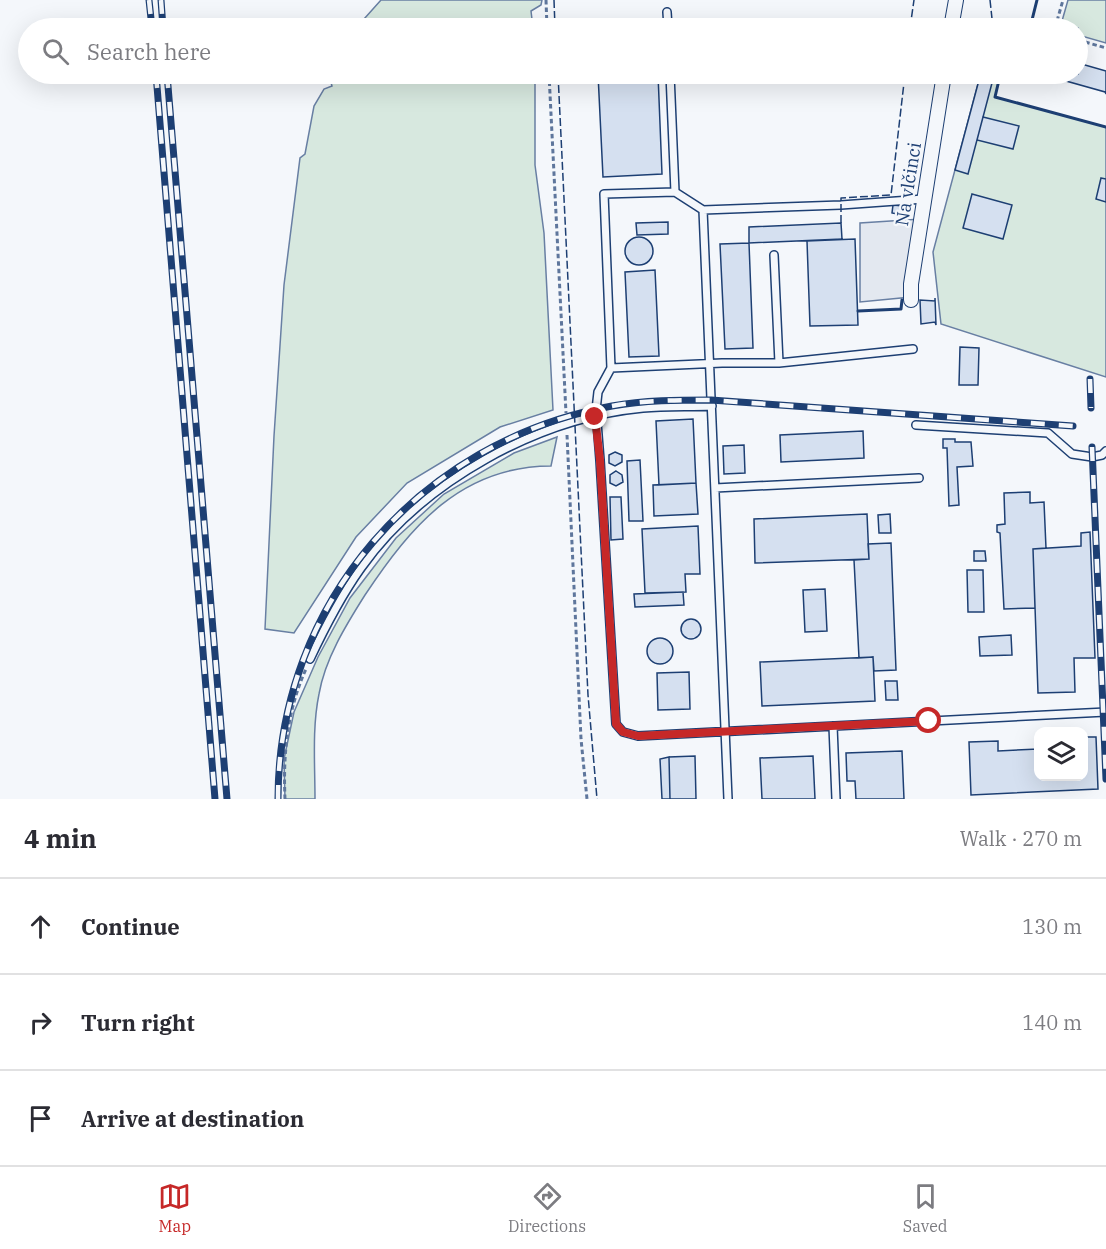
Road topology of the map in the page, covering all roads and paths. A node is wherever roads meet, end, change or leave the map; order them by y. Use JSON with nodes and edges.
{"nodes":[{"id":1,"x":546,"y":0,"type":"edge"},
{"id":2,"x":956,"y":0,"type":"edge"},
{"id":3,"x":1063,"y":0,"type":"edge"},
{"id":4,"x":667,"y":12,"type":"dead end"},
{"id":5,"x":547,"y":18,"type":"edge"},
{"id":6,"x":667,"y":18,"type":"edge"},
{"id":7,"x":953,"y":18,"type":"edge"},
{"id":8,"x":1058,"y":18,"type":"edge"},
{"id":9,"x":1088,"y":43,"type":"edge"},
{"id":10,"x":1106,"y":48,"type":"edge"},
{"id":11,"x":549,"y":84,"type":"edge"},
{"id":12,"x":670,"y":84,"type":"edge"},
{"id":13,"x":942,"y":84,"type":"edge"},
{"id":14,"x":675,"y":192,"type":"junction"},
{"id":15,"x":924,"y":199,"type":"junction"},
{"id":16,"x":703,"y":210,"type":"junction"},
{"id":17,"x":774,"y":255,"type":"dead end"},
{"id":18,"x":911,"y":300,"type":"dead end"},
{"id":19,"x":913,"y":349,"type":"dead end"},
{"id":20,"x":778,"y":363,"type":"junction"},
{"id":21,"x":709,"y":365,"type":"junction"},
{"id":22,"x":611,"y":368,"type":"junction"},
{"id":23,"x":712,"y":406,"type":"junction"},
{"id":24,"x":595,"y":417,"type":"junction"},
{"id":25,"x":916,"y":424,"type":"dead end"},
{"id":26,"x":566,"y":426,"type":"junction"},
{"id":27,"x":1106,"y":451,"type":"edge"},
{"id":28,"x":919,"y":478,"type":"dead end"},
{"id":29,"x":715,"y":488,"type":"junction"},
{"id":30,"x":310,"y":659,"type":"joint"},
{"id":31,"x":1106,"y":712,"type":"edge"},
{"id":32,"x":833,"y":726,"type":"junction"},
{"id":33,"x":725,"y":732,"type":"junction"},
{"id":34,"x":285,"y":799,"type":"edge"},
{"id":35,"x":587,"y":799,"type":"edge"},
{"id":36,"x":728,"y":799,"type":"edge"},
{"id":37,"x":836,"y":799,"type":"edge"}],
"edges":[{"from":1,"to":5,"type":"path"},
{"from":2,"to":7,"type":"street"},
{"from":3,"to":8,"type":"path"},
{"from":4,"to":6,"type":"lane"},
{"from":9,"to":10,"type":"path"},
{"from":11,"to":26,"type":"path"},
{"from":12,"to":14,"type":"lane"},
{"from":13,"to":15,"type":"street","name":"Na vlčinci"},
{"from":14,"to":16,"type":"lane"},
{"from":14,"to":22,"type":"lane"},
{"from":15,"to":16,"type":"lane"},
{"from":15,"to":18,"type":"street","name":"Na vlčinci"},
{"from":16,"to":21,"type":"lane"},
{"from":17,"to":20,"type":"lane"},
{"from":19,"to":20,"type":"lane"},
{"from":20,"to":21,"type":"lane"},
{"from":21,"to":22,"type":"lane"},
{"from":21,"to":23,"type":"lane"},
{"from":22,"to":24,"type":"lane"},
{"from":23,"to":24,"type":"lane"},
{"from":23,"to":29,"type":"lane"},
{"from":24,"to":26,"type":"lane"},
{"from":24,"to":33,"type":"lane"},
{"from":25,"to":27,"type":"lane"},
{"from":26,"to":30,"type":"lane"},
{"from":26,"to":35,"type":"path"},
{"from":28,"to":29,"type":"lane"},
{"from":29,"to":33,"type":"lane"},
{"from":30,"to":34,"type":"path"},
{"from":31,"to":32,"type":"lane"},
{"from":32,"to":33,"type":"lane"},
{"from":32,"to":37,"type":"lane"},
{"from":33,"to":36,"type":"lane"}]}
